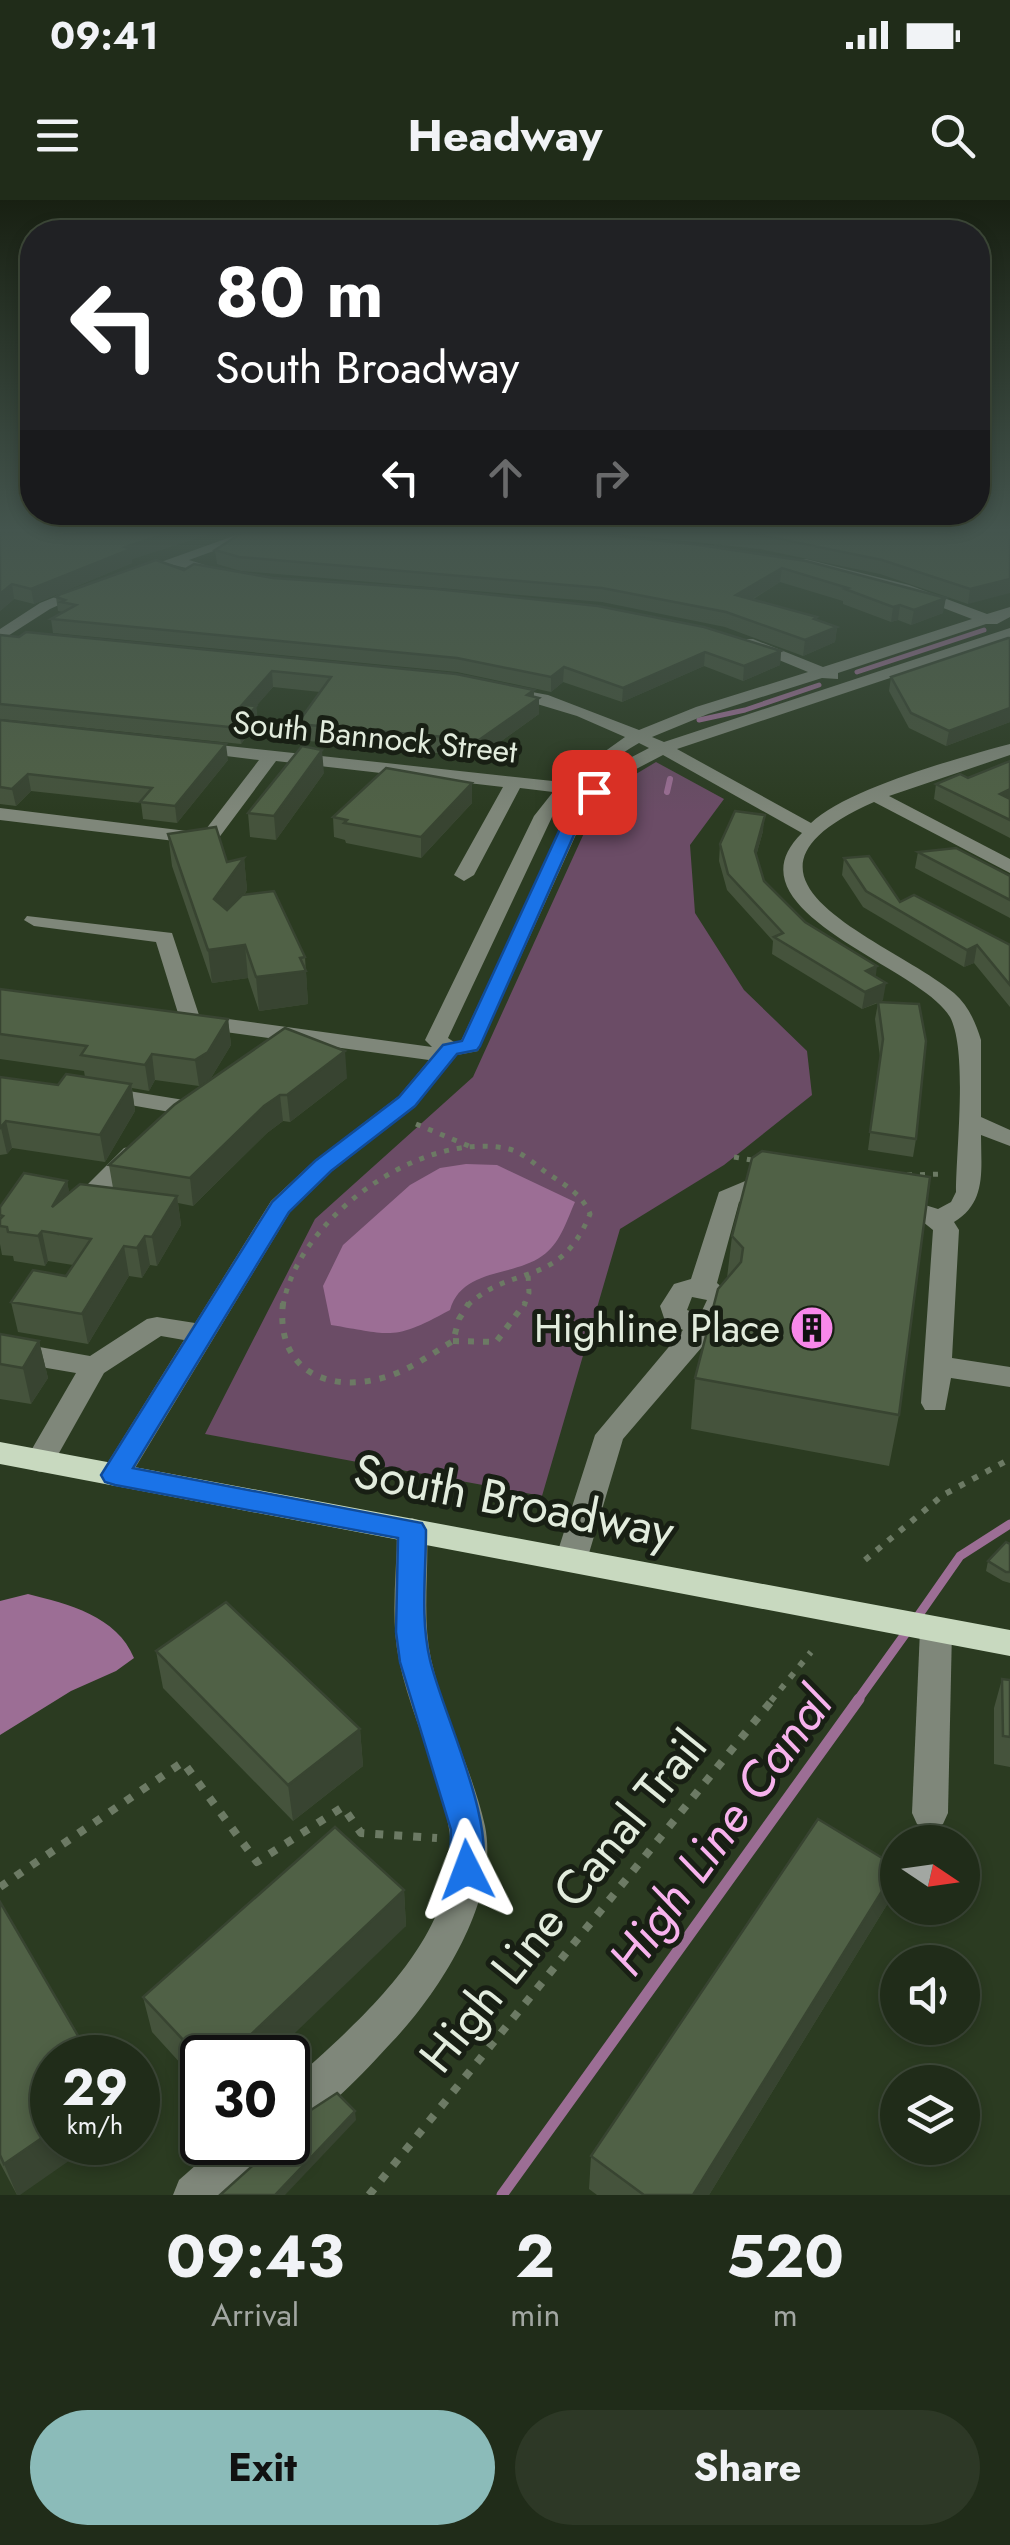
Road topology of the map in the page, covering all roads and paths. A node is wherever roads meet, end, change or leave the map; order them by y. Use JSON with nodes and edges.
{"nodes":[{"id":1,"x":966,"y":626,"type":"edge"},
{"id":2,"x":1010,"y":631,"type":"edge"},
{"id":3,"x":0,"y":636,"type":"edge"},
{"id":4,"x":20,"y":638,"type":"edge"},
{"id":5,"x":738,"y":638,"type":"edge"},
{"id":6,"x":824,"y":672,"type":"junction"},
{"id":7,"x":474,"y":684,"type":"edge"},
{"id":8,"x":854,"y":686,"type":"junction"},
{"id":9,"x":637,"y":736,"type":"junction"},
{"id":10,"x":174,"y":746,"type":"edge"},
{"id":11,"x":662,"y":748,"type":"junction"},
{"id":12,"x":1010,"y":748,"type":"edge"},
{"id":13,"x":271,"y":756,"type":"junction"},
{"id":14,"x":515,"y":782,"type":"junction"},
{"id":15,"x":562,"y":791,"type":"junction"},
{"id":16,"x":877,"y":797,"type":"junction"},
{"id":17,"x":588,"y":798,"type":"junction"},
{"id":18,"x":0,"y":814,"type":"edge"},
{"id":19,"x":812,"y":830,"type":"junction"},
{"id":20,"x":510,"y":836,"type":"junction"},
{"id":21,"x":1010,"y":867,"type":"edge"},
{"id":22,"x":464,"y":875,"type":"dead end"},
{"id":23,"x":506,"y":890,"type":"junction"},
{"id":24,"x":540,"y":894,"type":"junction"},
{"id":25,"x":34,"y":920,"type":"dead end"},
{"id":26,"x":156,"y":1016,"type":"edge"},
{"id":27,"x":190,"y":1020,"type":"junction"},
{"id":28,"x":270,"y":1032,"type":"junction"},
{"id":29,"x":448,"y":1052,"type":"junction"},
{"id":30,"x":256,"y":1056,"type":"edge"},
{"id":31,"x":228,"y":1081,"type":"edge"},
{"id":32,"x":85,"y":1092,"type":"edge"},
{"id":33,"x":187,"y":1108,"type":"junction"},
{"id":34,"x":967,"y":1120,"type":"junction"},
{"id":35,"x":416,"y":1124,"type":"dead end"},
{"id":36,"x":1010,"y":1139,"type":"edge"},
{"id":37,"x":472,"y":1148,"type":"junction"},
{"id":38,"x":734,"y":1158,"type":"dead end"},
{"id":39,"x":770,"y":1163,"type":"edge"},
{"id":40,"x":968,"y":1174,"type":"junction"},
{"id":41,"x":894,"y":1175,"type":"edge"},
{"id":42,"x":799,"y":1192,"type":"edge"},
{"id":43,"x":124,"y":1205,"type":"edge"},
{"id":44,"x":890,"y":1207,"type":"edge"},
{"id":45,"x":939,"y":1220,"type":"junction"},
{"id":46,"x":528,"y":1274,"type":"junction"},
{"id":47,"x":200,"y":1333,"type":"junction"},
{"id":48,"x":453,"y":1342,"type":"junction"},
{"id":49,"x":0,"y":1350,"type":"edge"},
{"id":50,"x":94,"y":1366,"type":"junction"},
{"id":51,"x":938,"y":1366,"type":"junction"},
{"id":52,"x":1010,"y":1376,"type":"edge"},
{"id":53,"x":936,"y":1403,"type":"dead end"},
{"id":54,"x":0,"y":1453,"type":"edge"},
{"id":55,"x":1010,"y":1459,"type":"edge"},
{"id":56,"x":40,"y":1461,"type":"junction"},
{"id":57,"x":115,"y":1475,"type":"junction"},
{"id":58,"x":412,"y":1530,"type":"junction"},
{"id":59,"x":571,"y":1560,"type":"junction"},
{"id":60,"x":865,"y":1560,"type":"dead end"},
{"id":61,"x":936,"y":1630,"type":"junction"},
{"id":62,"x":1010,"y":1643,"type":"edge"},
{"id":63,"x":811,"y":1652,"type":"dead end"},
{"id":64,"x":930,"y":1813,"type":"dead end"},
{"id":65,"x":440,"y":1838,"type":"dead end"},
{"id":66,"x":0,"y":1887,"type":"edge"},
{"id":67,"x":310,"y":2092,"type":"edge"},
{"id":68,"x":227,"y":2165,"type":"edge"},
{"id":69,"x":194,"y":2195,"type":"edge"},
{"id":70,"x":369,"y":2195,"type":"edge"}],
"edges":[{"from":1,"to":6,"type":"street"},
{"from":2,"to":8,"type":"street"},
{"from":3,"to":4,"type":"street"},
{"from":5,"to":6,"type":"street"},
{"from":6,"to":8,"type":"street"},
{"from":6,"to":9,"type":"street"},
{"from":7,"to":9,"type":"street"},
{"from":8,"to":11,"type":"street"},
{"from":9,"to":11,"type":"street"},
{"from":9,"to":15,"type":"street"},
{"from":10,"to":13,"type":"street","name":"South Bannock Street"},
{"from":11,"to":17,"type":"street"},
{"from":11,"to":19,"type":"street"},
{"from":12,"to":16,"type":"street"},
{"from":13,"to":14,"type":"street","name":"South Bannock Street"},
{"from":13,"to":18,"type":"street"},
{"from":14,"to":15,"type":"street","name":"South Bannock Street"},
{"from":14,"to":20,"type":"street"},
{"from":15,"to":17,"type":"street","name":"South Bannock Street"},
{"from":15,"to":20,"type":"street"},
{"from":16,"to":19,"type":"street"},
{"from":16,"to":21,"type":"street"},
{"from":17,"to":24,"type":"street"},
{"from":19,"to":34,"type":"street"},
{"from":20,"to":22,"type":"street"},
{"from":20,"to":23,"type":"street"},
{"from":23,"to":24,"type":"street"},
{"from":23,"to":29,"type":"street"},
{"from":24,"to":29,"type":"street"},
{"from":25,"to":27,"type":"street"},
{"from":26,"to":27,"type":"street"},
{"from":27,"to":28,"type":"street"},
{"from":28,"to":29,"type":"street"},
{"from":28,"to":30,"type":"street"},
{"from":29,"to":47,"type":"street"},
{"from":31,"to":33,"type":"street"},
{"from":32,"to":33,"type":"street"},
{"from":33,"to":43,"type":"street"},
{"from":34,"to":36,"type":"street"},
{"from":34,"to":40,"type":"street"},
{"from":35,"to":37,"type":"path"},
{"from":37,"to":46,"type":"path"},
{"from":37,"to":48,"type":"path"},
{"from":38,"to":39,"type":"path"},
{"from":40,"to":41,"type":"path"},
{"from":40,"to":45,"type":"street"},
{"from":42,"to":59,"type":"street"},
{"from":44,"to":45,"type":"street"},
{"from":45,"to":51,"type":"street"},
{"from":46,"to":48,"type":"path"},
{"from":46,"to":48,"type":"path"},
{"from":47,"to":50,"type":"street"},
{"from":47,"to":57,"type":"street"},
{"from":49,"to":50,"type":"street"},
{"from":50,"to":56,"type":"street"},
{"from":51,"to":52,"type":"street"},
{"from":51,"to":53,"type":"street"},
{"from":54,"to":56,"type":"main road","name":"South Broadway"},
{"from":55,"to":60,"type":"path"},
{"from":56,"to":57,"type":"main road","name":"South Broadway"},
{"from":57,"to":58,"type":"main road","name":"South Broadway"},
{"from":58,"to":59,"type":"main road","name":"South Broadway"},
{"from":58,"to":67,"type":"street"},
{"from":59,"to":61,"type":"main road","name":"South Broadway"},
{"from":61,"to":62,"type":"main road","name":"South Broadway"},
{"from":61,"to":64,"type":"street"},
{"from":63,"to":70,"type":"path","name":"High Line Canal Trail"},
{"from":65,"to":66,"type":"path"},
{"from":68,"to":69,"type":"street"}]}
